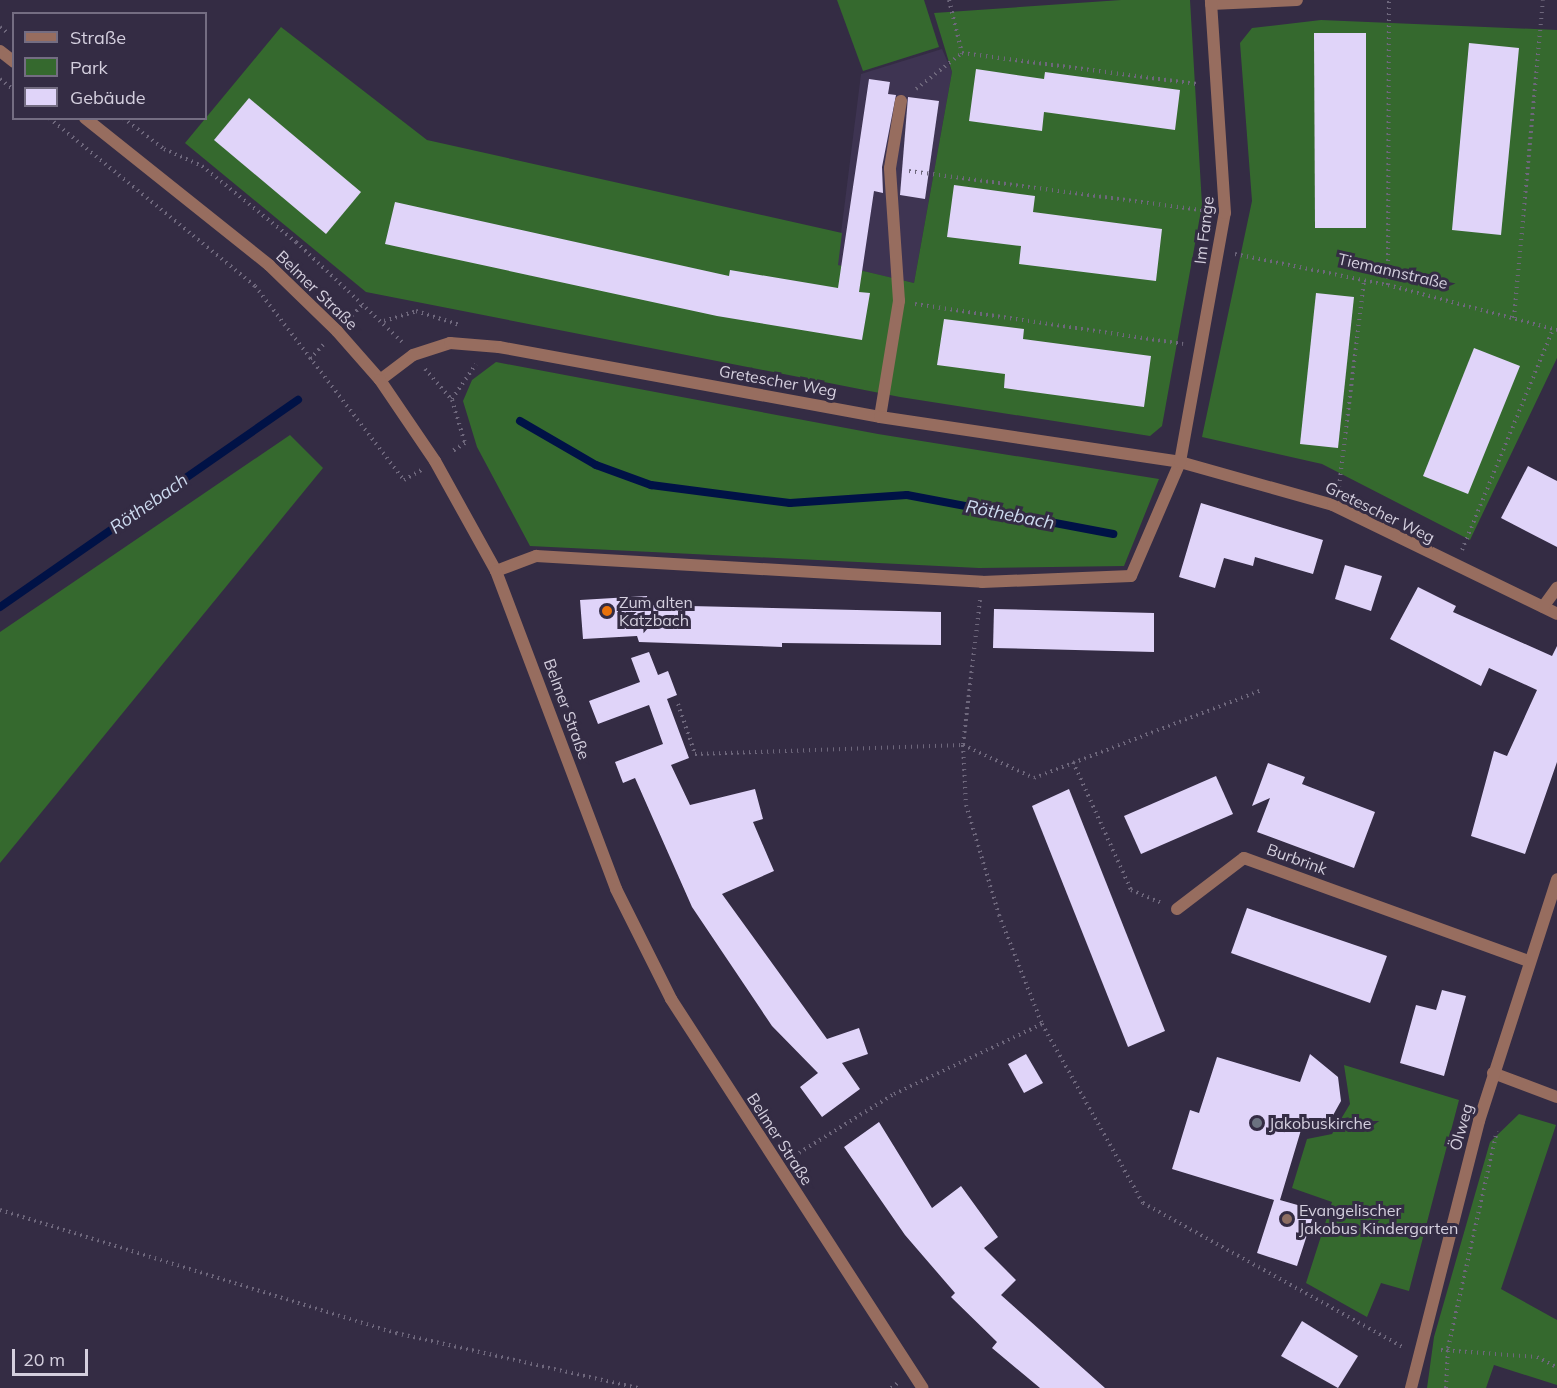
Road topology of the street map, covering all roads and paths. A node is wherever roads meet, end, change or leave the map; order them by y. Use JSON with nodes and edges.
{"nodes":[{"id":1,"x":949,"y":0,"type":"edge"},
{"id":2,"x":1297,"y":0,"type":"edge"},
{"id":3,"x":1389,"y":0,"type":"edge"},
{"id":4,"x":1543,"y":0,"type":"edge"},
{"id":5,"x":1211,"y":2,"type":"edge"},
{"id":6,"x":0,"y":51,"type":"edge"},
{"id":7,"x":962,"y":53,"type":"junction"},
{"id":8,"x":12,"y":60,"type":"edge"},
{"id":9,"x":0,"y":79,"type":"edge"},
{"id":10,"x":1218,"y":87,"type":"junction"},
{"id":11,"x":12,"y":88,"type":"edge"},
{"id":12,"x":901,"y":101,"type":"joint"},
{"id":13,"x":51,"y":120,"type":"edge"},
{"id":14,"x":88,"y":120,"type":"edge"},
{"id":15,"x":126,"y":120,"type":"edge"},
{"id":16,"x":891,"y":168,"type":"junction"},
{"id":17,"x":1225,"y":213,"type":"junction"},
{"id":18,"x":1219,"y":251,"type":"junction"},
{"id":19,"x":1364,"y":280,"type":"junction"},
{"id":20,"x":1388,"y":285,"type":"junction"},
{"id":21,"x":899,"y":301,"type":"junction"},
{"id":22,"x":445,"y":316,"type":"dead end"},
{"id":23,"x":1514,"y":318,"type":"junction"},
{"id":24,"x":1555,"y":329,"type":"edge"},
{"id":25,"x":1200,"y":347,"type":"junction"},
{"id":26,"x":468,"y":371,"type":"dead end"},
{"id":27,"x":380,"y":380,"type":"junction"},
{"id":28,"x":880,"y":417,"type":"junction"},
{"id":29,"x":465,"y":444,"type":"dead end"},
{"id":30,"x":1180,"y":462,"type":"junction"},
{"id":31,"x":404,"y":480,"type":"dead end"},
{"id":32,"x":1333,"y":505,"type":"junction"},
{"id":33,"x":1455,"y":567,"type":"junction"},
{"id":34,"x":496,"y":571,"type":"junction"},
{"id":35,"x":982,"y":582,"type":"junction"},
{"id":36,"x":1557,"y":588,"type":"edge"},
{"id":37,"x":1543,"y":607,"type":"junction"},
{"id":38,"x":1557,"y":614,"type":"edge"},
{"id":39,"x":1262,"y":690,"type":"dead end"},
{"id":40,"x":678,"y":704,"type":"dead end"},
{"id":41,"x":963,"y":745,"type":"junction"},
{"id":42,"x":1073,"y":762,"type":"junction"},
{"id":43,"x":1557,"y":879,"type":"edge"},
{"id":44,"x":1177,"y":909,"type":"joint"},
{"id":45,"x":1528,"y":962,"type":"junction"},
{"id":46,"x":1042,"y":1024,"type":"junction"},
{"id":47,"x":1493,"y":1073,"type":"junction"},
{"id":48,"x":1557,"y":1097,"type":"edge"},
{"id":49,"x":1496,"y":1118,"type":"dead end"},
{"id":50,"x":777,"y":1166,"type":"junction"},
{"id":51,"x":0,"y":1209,"type":"edge"},
{"id":52,"x":1448,"y":1348,"type":"junction"},
{"id":53,"x":1417,"y":1355,"type":"junction"},
{"id":54,"x":1557,"y":1367,"type":"edge"},
{"id":55,"x":639,"y":1388,"type":"edge"},
{"id":56,"x":923,"y":1388,"type":"edge"},
{"id":57,"x":1411,"y":1388,"type":"edge"},
{"id":58,"x":1446,"y":1388,"type":"edge"}],
"edges":[{"from":1,"to":7,"type":"path"},
{"from":2,"to":5,"type":"street"},
{"from":3,"to":20,"type":"path"},
{"from":4,"to":23,"type":"path"},
{"from":5,"to":10,"type":"street","name":"Im Fange"},
{"from":6,"to":8,"type":"street"},
{"from":7,"to":10,"type":"path"},
{"from":7,"to":12,"type":"path"},
{"from":9,"to":11,"type":"path"},
{"from":10,"to":17,"type":"street","name":"Im Fange"},
{"from":12,"to":16,"type":"street"},
{"from":13,"to":31,"type":"path"},
{"from":14,"to":27,"type":"street","name":"Belmer Straße"},
{"from":15,"to":22,"type":"path"},
{"from":16,"to":17,"type":"path"},
{"from":16,"to":21,"type":"street"},
{"from":17,"to":18,"type":"street","name":"Im Fange"},
{"from":18,"to":19,"type":"path","name":"Tiemannstraße"},
{"from":18,"to":25,"type":"street","name":"Im Fange"},
{"from":19,"to":20,"type":"path","name":"Tiemannstraße"},
{"from":19,"to":32,"type":"path"},
{"from":20,"to":23,"type":"path","name":"Tiemannstraße"},
{"from":21,"to":25,"type":"path"},
{"from":21,"to":28,"type":"street"},
{"from":23,"to":24,"type":"path","name":"Tiemannstraße"},
{"from":24,"to":33,"type":"path"},
{"from":25,"to":30,"type":"street","name":"Im Fange"},
{"from":26,"to":29,"type":"path"},
{"from":27,"to":28,"type":"street","name":"Gretescher Weg"},
{"from":27,"to":34,"type":"street","name":"Belmer Straße"},
{"from":28,"to":30,"type":"street","name":"Gretescher Weg"},
{"from":30,"to":32,"type":"street","name":"Gretescher Weg"},
{"from":30,"to":35,"type":"street"},
{"from":32,"to":33,"type":"street","name":"Gretescher Weg"},
{"from":33,"to":37,"type":"street","name":"Gretescher Weg"},
{"from":34,"to":35,"type":"street"},
{"from":34,"to":50,"type":"street","name":"Belmer Straße"},
{"from":35,"to":41,"type":"path"},
{"from":36,"to":37,"type":"street"},
{"from":37,"to":38,"type":"street","name":"Gretescher Weg"},
{"from":39,"to":42,"type":"path"},
{"from":40,"to":41,"type":"path"},
{"from":41,"to":42,"type":"path"},
{"from":41,"to":46,"type":"path"},
{"from":42,"to":44,"type":"path"},
{"from":43,"to":45,"type":"street","name":"Ölweg"},
{"from":44,"to":45,"type":"street","name":"Burbrink"},
{"from":45,"to":47,"type":"street","name":"Ölweg"},
{"from":46,"to":50,"type":"path"},
{"from":46,"to":53,"type":"path"},
{"from":47,"to":48,"type":"street"},
{"from":47,"to":53,"type":"street","name":"Ölweg"},
{"from":49,"to":52,"type":"path"},
{"from":50,"to":56,"type":"street","name":"Belmer Straße"},
{"from":51,"to":55,"type":"path"},
{"from":52,"to":53,"type":"path"},
{"from":52,"to":54,"type":"path"},
{"from":52,"to":58,"type":"path"},
{"from":53,"to":57,"type":"street","name":"Ölweg"}]}
